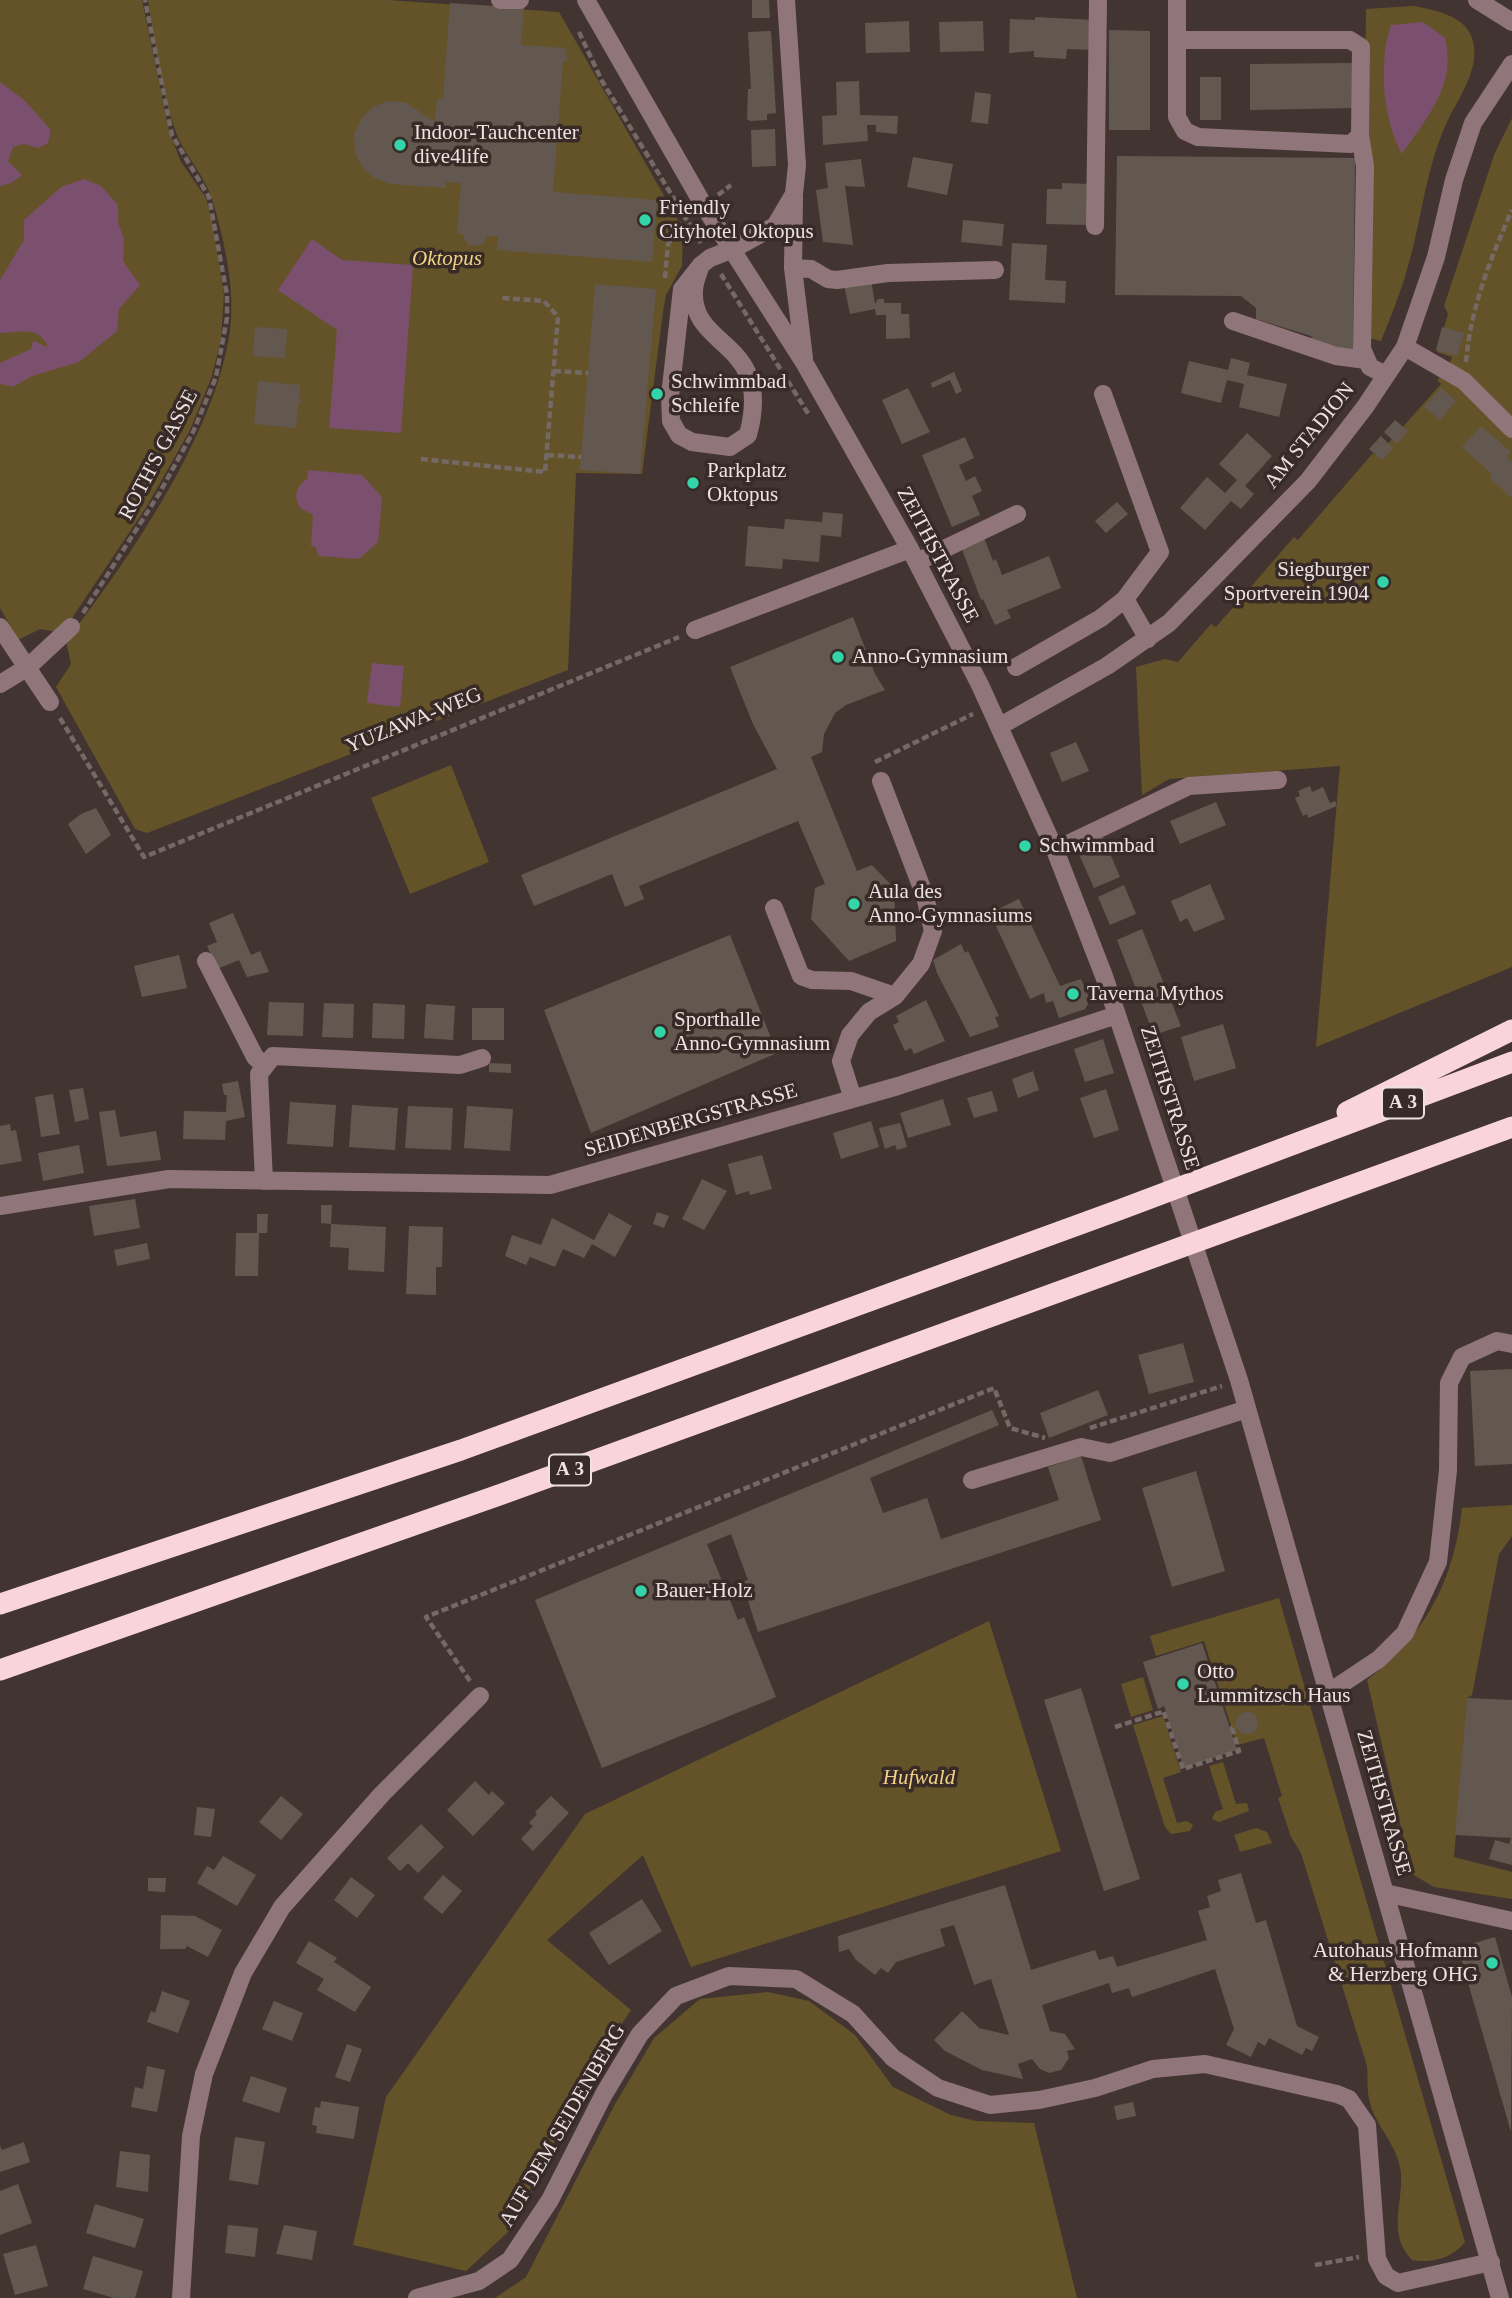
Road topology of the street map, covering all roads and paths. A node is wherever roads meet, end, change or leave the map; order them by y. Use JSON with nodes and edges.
{"nodes":[{"id":1,"x":145,"y":0,"type":"edge"},
{"id":2,"x":500,"y":0,"type":"edge"},
{"id":3,"x":520,"y":0,"type":"edge"},
{"id":4,"x":586,"y":0,"type":"edge"},
{"id":5,"x":786,"y":0,"type":"edge"},
{"id":6,"x":1098,"y":0,"type":"edge"},
{"id":7,"x":1177,"y":0,"type":"edge"},
{"id":8,"x":1477,"y":0,"type":"edge"},
{"id":9,"x":1512,"y":22,"type":"edge"},
{"id":10,"x":575,"y":23,"type":"dead end"},
{"id":11,"x":1178,"y":40,"type":"junction"},
{"id":12,"x":1512,"y":64,"type":"edge"},
{"id":13,"x":1360,"y":135,"type":"junction"},
{"id":14,"x":794,"y":194,"type":"junction"},
{"id":15,"x":1512,"y":210,"type":"edge"},
{"id":16,"x":685,"y":219,"type":"dead end"},
{"id":17,"x":1095,"y":226,"type":"dead end"},
{"id":18,"x":733,"y":249,"type":"junction"},
{"id":19,"x":701,"y":265,"type":"junction"},
{"id":20,"x":793,"y":268,"type":"junction"},
{"id":21,"x":995,"y":270,"type":"dead end"},
{"id":22,"x":502,"y":298,"type":"dead end"},
{"id":23,"x":1233,"y":321,"type":"dead end"},
{"id":24,"x":1405,"y":347,"type":"junction"},
{"id":25,"x":1366,"y":360,"type":"junction"},
{"id":26,"x":805,"y":364,"type":"junction"},
{"id":27,"x":554,"y":371,"type":"junction"},
{"id":28,"x":588,"y":373,"type":"dead end"},
{"id":29,"x":1386,"y":375,"type":"junction"},
{"id":30,"x":1464,"y":381,"type":"junction"},
{"id":31,"x":1103,"y":394,"type":"dead end"},
{"id":32,"x":1512,"y":429,"type":"edge"},
{"id":33,"x":547,"y":455,"type":"junction"},
{"id":34,"x":581,"y":457,"type":"dead end"},
{"id":35,"x":421,"y":459,"type":"dead end"},
{"id":36,"x":1017,"y":514,"type":"dead end"},
{"id":37,"x":940,"y":550,"type":"junction"},
{"id":38,"x":914,"y":556,"type":"junction"},
{"id":39,"x":1125,"y":599,"type":"junction"},
{"id":40,"x":971,"y":620,"type":"dead end"},
{"id":41,"x":0,"y":627,"type":"edge"},
{"id":42,"x":71,"y":627,"type":"joint"},
{"id":43,"x":695,"y":630,"type":"joint"},
{"id":44,"x":1148,"y":639,"type":"junction"},
{"id":45,"x":27,"y":667,"type":"junction"},
{"id":46,"x":1016,"y":667,"type":"dead end"},
{"id":47,"x":0,"y":684,"type":"edge"},
{"id":48,"x":50,"y":702,"type":"joint"},
{"id":49,"x":973,"y":714,"type":"dead end"},
{"id":50,"x":1000,"y":726,"type":"junction"},
{"id":51,"x":1278,"y":779,"type":"dead end"},
{"id":52,"x":881,"y":781,"type":"joint"},
{"id":53,"x":1055,"y":850,"type":"junction"},
{"id":54,"x":774,"y":908,"type":"dead end"},
{"id":55,"x":206,"y":961,"type":"dead end"},
{"id":56,"x":895,"y":996,"type":"junction"},
{"id":57,"x":1117,"y":1015,"type":"junction"},
{"id":58,"x":1512,"y":1030,"type":"edge"},
{"id":59,"x":482,"y":1058,"type":"dead end"},
{"id":60,"x":1512,"y":1062,"type":"edge"},
{"id":61,"x":265,"y":1066,"type":"junction"},
{"id":62,"x":853,"y":1099,"type":"junction"},
{"id":63,"x":1512,"y":1127,"type":"edge"},
{"id":64,"x":1294,"y":1143,"type":"junction"},
{"id":65,"x":264,"y":1181,"type":"junction"},
{"id":66,"x":0,"y":1206,"type":"edge"},
{"id":67,"x":1512,"y":1344,"type":"edge"},
{"id":68,"x":1239,"y":1380,"type":"junction"},
{"id":69,"x":1247,"y":1409,"type":"junction"},
{"id":70,"x":1086,"y":1430,"type":"dead end"},
{"id":71,"x":1052,"y":1440,"type":"dead end"},
{"id":72,"x":972,"y":1480,"type":"dead end"},
{"id":73,"x":0,"y":1604,"type":"edge"},
{"id":74,"x":0,"y":1670,"type":"edge"},
{"id":75,"x":1328,"y":1693,"type":"junction"},
{"id":76,"x":480,"y":1696,"type":"joint"},
{"id":77,"x":1236,"y":1726,"type":"dead end"},
{"id":78,"x":1115,"y":1727,"type":"dead end"},
{"id":79,"x":1385,"y":1893,"type":"junction"},
{"id":80,"x":1512,"y":1921,"type":"edge"},
{"id":81,"x":1355,"y":2257,"type":"dead end"},
{"id":82,"x":1491,"y":2263,"type":"junction"},
{"id":83,"x":1315,"y":2265,"type":"dead end"},
{"id":84,"x":1398,"y":2283,"type":"junction"},
{"id":85,"x":181,"y":2298,"type":"edge"},
{"id":86,"x":416,"y":2298,"type":"edge"},
{"id":87,"x":1387,"y":2298,"type":"edge"},
{"id":88,"x":1500,"y":2298,"type":"edge"}],
"edges":[{"from":1,"to":42,"type":"path","name":"ROTH'S GASSE"},
{"from":2,"to":3,"type":"street"},
{"from":4,"to":18,"type":"street","name":"ZEITHSTRASSE"},
{"from":5,"to":14,"type":"street"},
{"from":6,"to":17,"type":"street"},
{"from":7,"to":11,"type":"street"},
{"from":8,"to":9,"type":"street"},
{"from":10,"to":16,"type":"path"},
{"from":11,"to":13,"type":"street"},
{"from":11,"to":13,"type":"street"},
{"from":12,"to":24,"type":"street","name":"AM STADION"},
{"from":13,"to":25,"type":"street"},
{"from":14,"to":18,"type":"street"},
{"from":14,"to":20,"type":"street"},
{"from":15,"to":30,"type":"path"},
{"from":18,"to":19,"type":"street"},
{"from":18,"to":26,"type":"street","name":"ZEITHSTRASSE"},
{"from":19,"to":19,"type":"street"},
{"from":20,"to":21,"type":"street"},
{"from":20,"to":26,"type":"street"},
{"from":22,"to":27,"type":"path"},
{"from":23,"to":25,"type":"street"},
{"from":24,"to":29,"type":"street","name":"AM STADION"},
{"from":24,"to":30,"type":"street"},
{"from":25,"to":29,"type":"street"},
{"from":26,"to":38,"type":"street","name":"ZEITHSTRASSE"},
{"from":27,"to":28,"type":"path"},
{"from":27,"to":33,"type":"path"},
{"from":29,"to":44,"type":"street","name":"AM STADION"},
{"from":30,"to":32,"type":"street"},
{"from":31,"to":39,"type":"street"},
{"from":33,"to":34,"type":"path"},
{"from":33,"to":35,"type":"path"},
{"from":36,"to":37,"type":"street"},
{"from":37,"to":38,"type":"street"},
{"from":37,"to":40,"type":"path"},
{"from":38,"to":43,"type":"street"},
{"from":38,"to":50,"type":"street","name":"ZEITHSTRASSE"},
{"from":39,"to":44,"type":"street"},
{"from":39,"to":46,"type":"street"},
{"from":41,"to":45,"type":"street"},
{"from":42,"to":45,"type":"street"},
{"from":43,"to":48,"type":"path","name":"YUZAWA-WEG"},
{"from":44,"to":50,"type":"street","name":"AM STADION"},
{"from":45,"to":47,"type":"street"},
{"from":45,"to":48,"type":"street"},
{"from":49,"to":52,"type":"path"},
{"from":50,"to":53,"type":"street","name":"ZEITHSTRASSE"},
{"from":51,"to":53,"type":"street"},
{"from":52,"to":56,"type":"street"},
{"from":53,"to":57,"type":"street","name":"ZEITHSTRASSE"},
{"from":54,"to":56,"type":"street"},
{"from":55,"to":61,"type":"street"},
{"from":56,"to":62,"type":"street"},
{"from":57,"to":62,"type":"street","name":"SEIDENBERGSTRASSE"},
{"from":57,"to":68,"type":"street","name":"ZEITHSTRASSE"},
{"from":58,"to":64,"type":"highway"},
{"from":59,"to":61,"type":"street"},
{"from":60,"to":64,"type":"highway","number":"A 3"},
{"from":61,"to":65,"type":"street"},
{"from":62,"to":65,"type":"street","name":"SEIDENBERGSTRASSE"},
{"from":63,"to":74,"type":"highway","number":"A 3"},
{"from":64,"to":73,"type":"highway","number":"A 3"},
{"from":65,"to":66,"type":"street","name":"SEIDENBERGSTRASSE"},
{"from":67,"to":75,"type":"street"},
{"from":68,"to":69,"type":"street","name":"ZEITHSTRASSE"},
{"from":68,"to":70,"type":"path"},
{"from":69,"to":72,"type":"street"},
{"from":69,"to":75,"type":"street","name":"ZEITHSTRASSE"},
{"from":71,"to":76,"type":"path"},
{"from":75,"to":79,"type":"street","name":"ZEITHSTRASSE"},
{"from":76,"to":85,"type":"street"},
{"from":77,"to":78,"type":"path"},
{"from":79,"to":80,"type":"street"},
{"from":79,"to":82,"type":"street","name":"ZEITHSTRASSE"},
{"from":81,"to":83,"type":"path"},
{"from":82,"to":84,"type":"street"},
{"from":82,"to":88,"type":"street","name":"ZEITHSTRASSE"},
{"from":84,"to":86,"type":"street","name":"AUF DEM SEIDENBERG"},
{"from":84,"to":87,"type":"street"}]}
